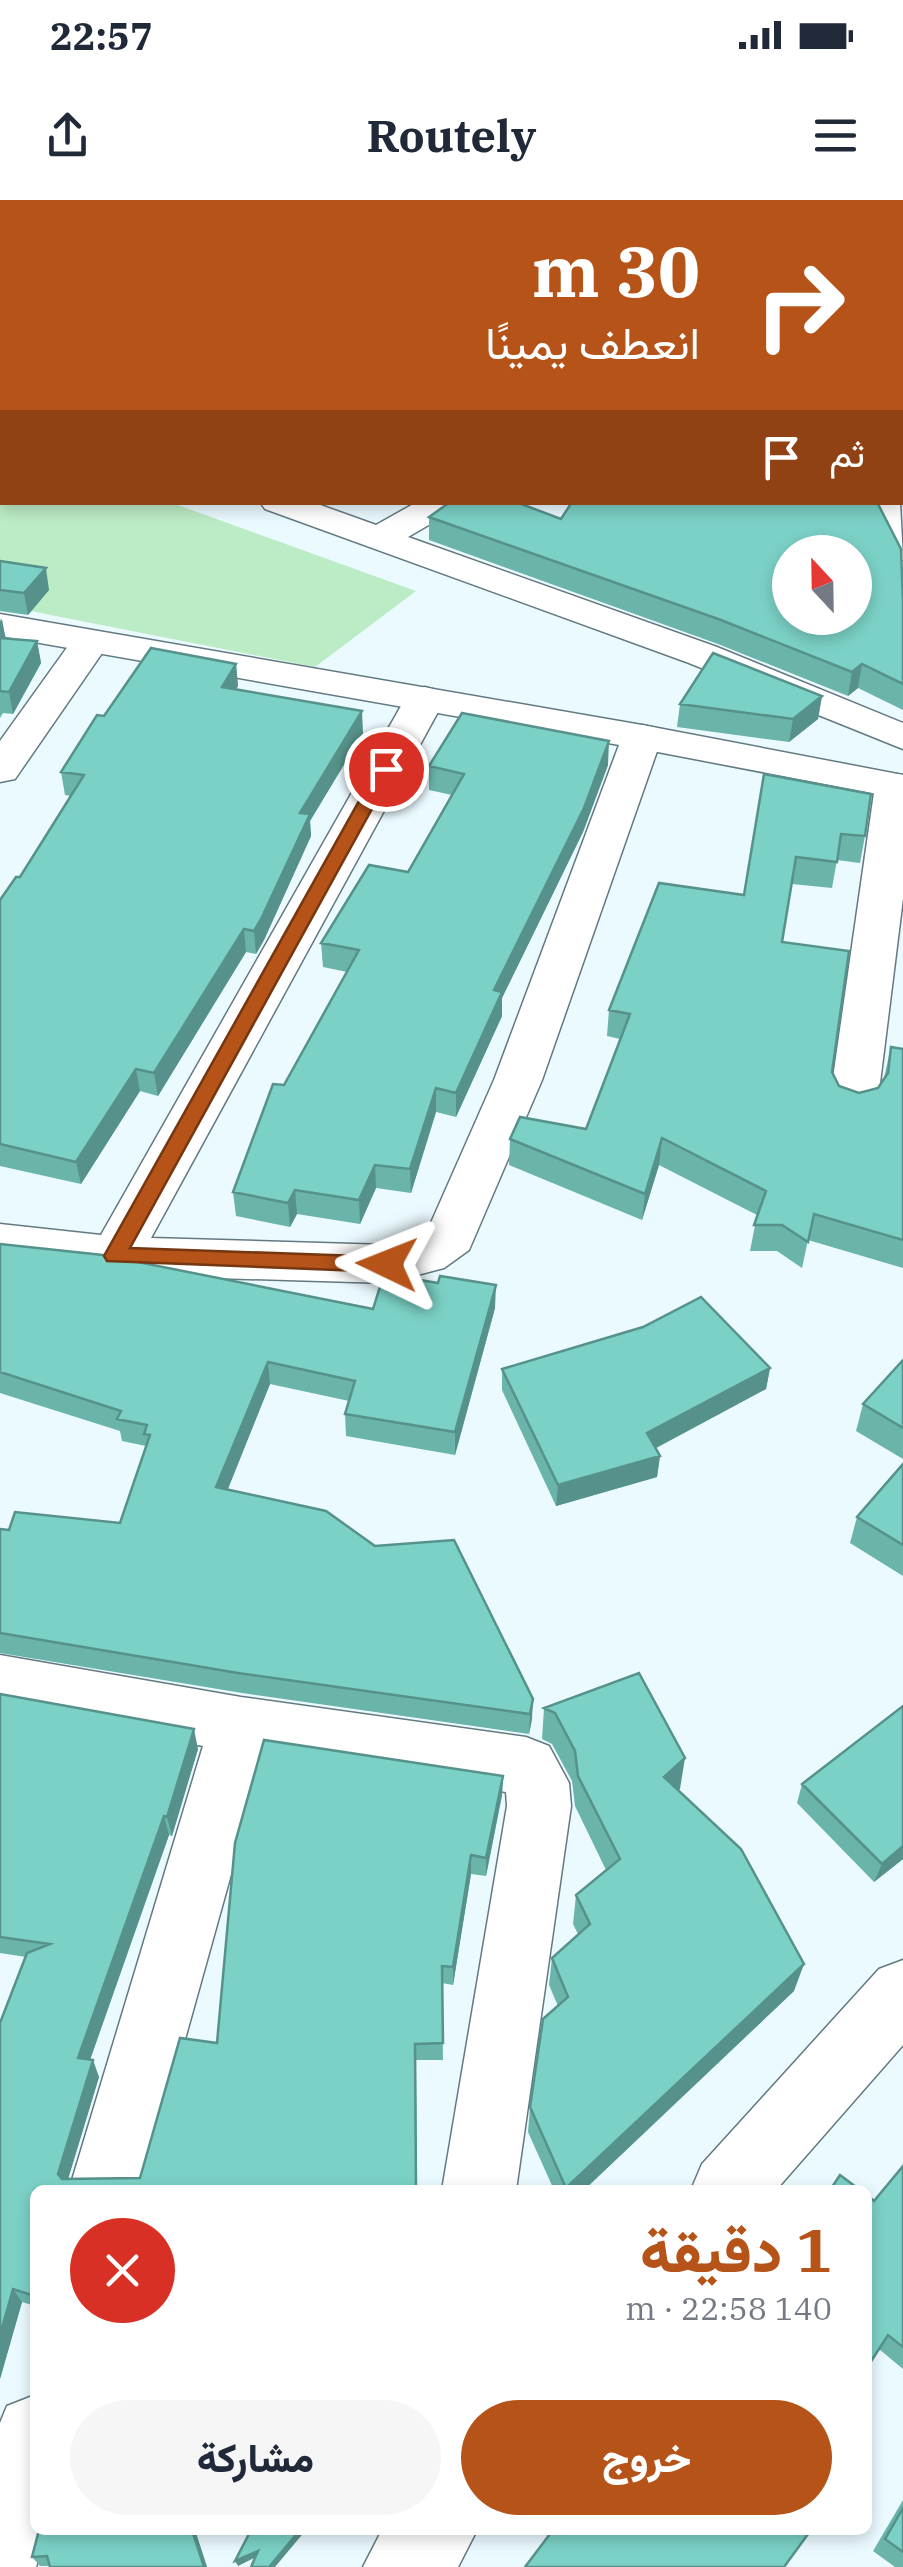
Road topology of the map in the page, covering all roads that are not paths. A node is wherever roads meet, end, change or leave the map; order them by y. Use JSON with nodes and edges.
{"nodes":[{"id":1,"x":285,"y":505,"type":"edge"},
{"id":2,"x":439,"y":505,"type":"edge"},
{"id":3,"x":883,"y":505,"type":"edge"},
{"id":4,"x":378,"y":539,"type":"junction"},
{"id":5,"x":903,"y":549,"type":"edge"},
{"id":6,"x":0,"y":624,"type":"edge"},
{"id":7,"x":90,"y":643,"type":"junction"},
{"id":8,"x":424,"y":699,"type":"junction"},
{"id":9,"x":642,"y":737,"type":"junction"},
{"id":10,"x":903,"y":737,"type":"edge"},
{"id":11,"x":0,"y":770,"type":"edge"},
{"id":12,"x":899,"y":786,"type":"edge"},
{"id":13,"x":854,"y":1100,"type":"edge"},
{"id":14,"x":0,"y":1243,"type":"edge"},
{"id":15,"x":115,"y":1256,"type":"junction"},
{"id":16,"x":1,"y":1685,"type":"edge"},
{"id":17,"x":241,"y":1725,"type":"junction"},
{"id":18,"x":903,"y":1993,"type":"edge"},
{"id":19,"x":107,"y":2185,"type":"edge"},
{"id":20,"x":481,"y":2185,"type":"edge"},
{"id":21,"x":732,"y":2185,"type":"edge"},
{"id":22,"x":30,"y":2451,"type":"edge"},
{"id":23,"x":0,"y":2555,"type":"edge"}],
"edges":[{"from":1,"to":4,"type":"street"},
{"from":2,"to":4,"type":"street"},
{"from":3,"to":5,"type":"street"},
{"from":4,"to":10,"type":"street"},
{"from":6,"to":7,"type":"street"},
{"from":7,"to":8,"type":"street"},
{"from":7,"to":11,"type":"street"},
{"from":8,"to":9,"type":"street"},
{"from":8,"to":15,"type":"street"},
{"from":9,"to":12,"type":"street"},
{"from":9,"to":15,"type":"street"},
{"from":12,"to":13,"type":"street"},
{"from":14,"to":15,"type":"street"},
{"from":16,"to":17,"type":"street"},
{"from":17,"to":19,"type":"street"},
{"from":17,"to":20,"type":"street"},
{"from":18,"to":21,"type":"street"},
{"from":22,"to":23,"type":"street"}]}
